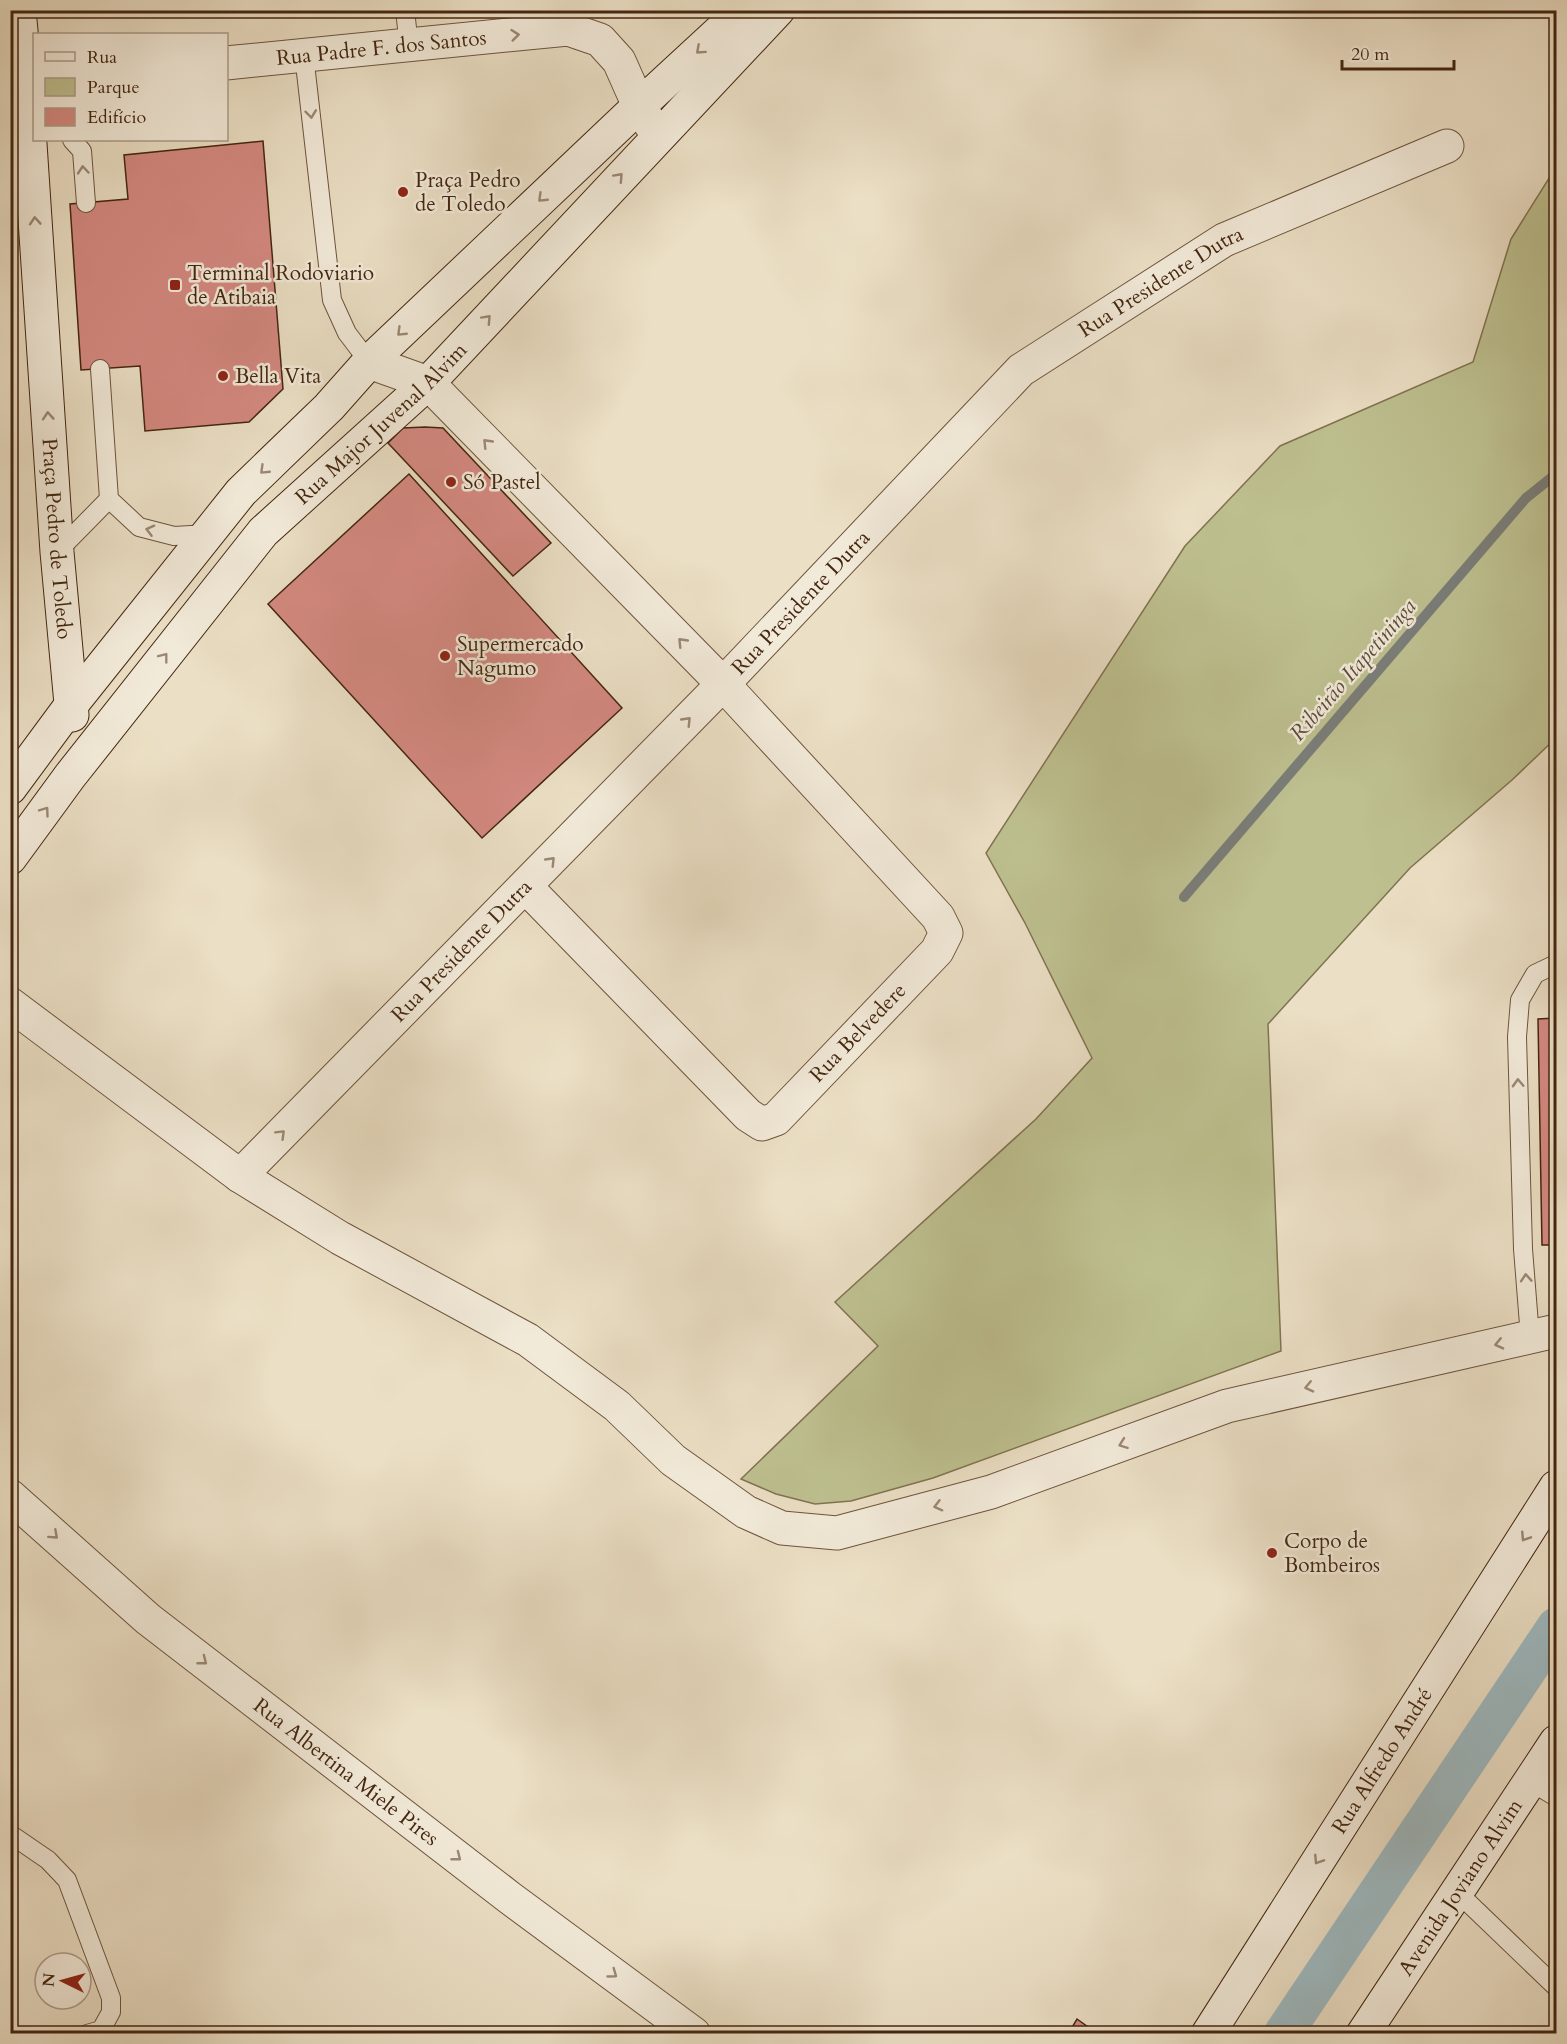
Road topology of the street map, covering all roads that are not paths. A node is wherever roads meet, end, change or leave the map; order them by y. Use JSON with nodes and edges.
{"nodes":[{"id":1,"x":19,"y":10,"type":"edge"},
{"id":2,"x":405,"y":10,"type":"edge"},
{"id":3,"x":743,"y":10,"type":"edge"},
{"id":4,"x":778,"y":10,"type":"edge"},
{"id":5,"x":408,"y":46,"type":"junction"},
{"id":6,"x":304,"y":56,"type":"junction"},
{"id":7,"x":228,"y":63,"type":"edge"},
{"id":8,"x":26,"y":86,"type":"edge"},
{"id":9,"x":639,"y":106,"type":"junction"},
{"id":10,"x":658,"y":136,"type":"junction"},
{"id":11,"x":73,"y":141,"type":"edge"},
{"id":12,"x":1447,"y":146,"type":"dead end"},
{"id":13,"x":86,"y":203,"type":"dead end"},
{"id":14,"x":369,"y":362,"type":"junction"},
{"id":15,"x":100,"y":369,"type":"dead end"},
{"id":16,"x":428,"y":383,"type":"junction"},
{"id":17,"x":110,"y":499,"type":"junction"},
{"id":18,"x":208,"y":534,"type":"junction"},
{"id":19,"x":57,"y":552,"type":"junction"},
{"id":20,"x":723,"y":684,"type":"junction"},
{"id":21,"x":72,"y":704,"type":"junction"},
{"id":22,"x":70,"y":776,"type":"junction"},
{"id":23,"x":10,"y":788,"type":"edge"},
{"id":24,"x":10,"y":858,"type":"edge"},
{"id":25,"x":526,"y":887,"type":"junction"},
{"id":26,"x":1557,"y":964,"type":"edge"},
{"id":27,"x":10,"y":1004,"type":"edge"},
{"id":28,"x":240,"y":1176,"type":"junction"},
{"id":29,"x":1543,"y":1334,"type":"edge"},
{"id":30,"x":1557,"y":1487,"type":"edge"},
{"id":31,"x":10,"y":1496,"type":"edge"},
{"id":32,"x":1557,"y":1742,"type":"edge"},
{"id":33,"x":1544,"y":1789,"type":"edge"},
{"id":34,"x":10,"y":1834,"type":"edge"},
{"id":35,"x":1456,"y":1892,"type":"junction"},
{"id":36,"x":1557,"y":1987,"type":"edge"},
{"id":37,"x":87,"y":2034,"type":"edge"},
{"id":38,"x":694,"y":2034,"type":"edge"},
{"id":39,"x":1208,"y":2034,"type":"edge"},
{"id":40,"x":1363,"y":2034,"type":"edge"}],
"edges":[{"from":1,"to":8,"type":"street","name":"Praça Pedro de Toledo"},
{"from":2,"to":5,"type":"lane"},
{"from":3,"to":9,"type":"street","name":"Rua Major Juvenal Alvim","one_way":true},
{"from":4,"to":10,"type":"street","name":"Rua Major Juvenal Alvim"},
{"from":5,"to":6,"type":"street","name":"Rua Padre F. dos Santos"},
{"from":5,"to":9,"type":"street","name":"Rua Padre F. dos Santos","one_way":true},
{"from":6,"to":7,"type":"street","name":"Rua Padre F. dos Santos"},
{"from":6,"to":14,"type":"lane","one_way":true},
{"from":19,"to":8,"type":"street","name":"Praça Pedro de Toledo","one_way":true},
{"from":9,"to":10,"type":"street","name":"Rua Padre F. dos Santos"},
{"from":9,"to":14,"type":"street","name":"Rua Major Juvenal Alvim","one_way":true},
{"from":16,"to":10,"type":"street","name":"Rua Major Juvenal Alvim","one_way":true},
{"from":13,"to":11,"type":"lane","one_way":true},
{"from":12,"to":20,"type":"street","name":"Rua Presidente Dutra"},
{"from":14,"to":16,"type":"street"},
{"from":14,"to":18,"type":"street","name":"Rua Major Juvenal Alvim","one_way":true},
{"from":15,"to":17,"type":"lane"},
{"from":20,"to":16,"type":"street","one_way":true},
{"from":22,"to":16,"type":"street","name":"Rua Major Juvenal Alvim","one_way":true},
{"from":18,"to":17,"type":"lane","one_way":true},
{"from":17,"to":19,"type":"lane"},
{"from":18,"to":21,"type":"street","name":"Rua Major Juvenal Alvim"},
{"from":19,"to":21,"type":"street","name":"Praça Pedro de Toledo"},
{"from":25,"to":20,"type":"street","name":"Rua Presidente Dutra","one_way":true},
{"from":20,"to":25,"type":"street","name":"Rua Belvedere"},
{"from":21,"to":22,"type":"street","name":"Praça Pedro de Toledo"},
{"from":21,"to":23,"type":"street","name":"Rua Major Juvenal Alvim"},
{"from":24,"to":22,"type":"street","name":"Rua Major Juvenal Alvim","one_way":true},
{"from":28,"to":25,"type":"street","name":"Rua Presidente Dutra","one_way":true},
{"from":29,"to":26,"type":"lane","one_way":true},
{"from":27,"to":28,"type":"street"},
{"from":29,"to":28,"type":"street","one_way":true},
{"from":30,"to":39,"type":"street","name":"Rua Alfredo André","one_way":true},
{"from":31,"to":38,"type":"street","name":"Rua Albertina Miele Pires","one_way":true},
{"from":32,"to":33,"type":"street","name":"Avenida Joviano Alvim"},
{"from":33,"to":35,"type":"street","name":"Avenida Joviano Alvim"},
{"from":34,"to":37,"type":"lane"},
{"from":35,"to":36,"type":"lane"},
{"from":35,"to":40,"type":"street","name":"Avenida Joviano Alvim"}]}
